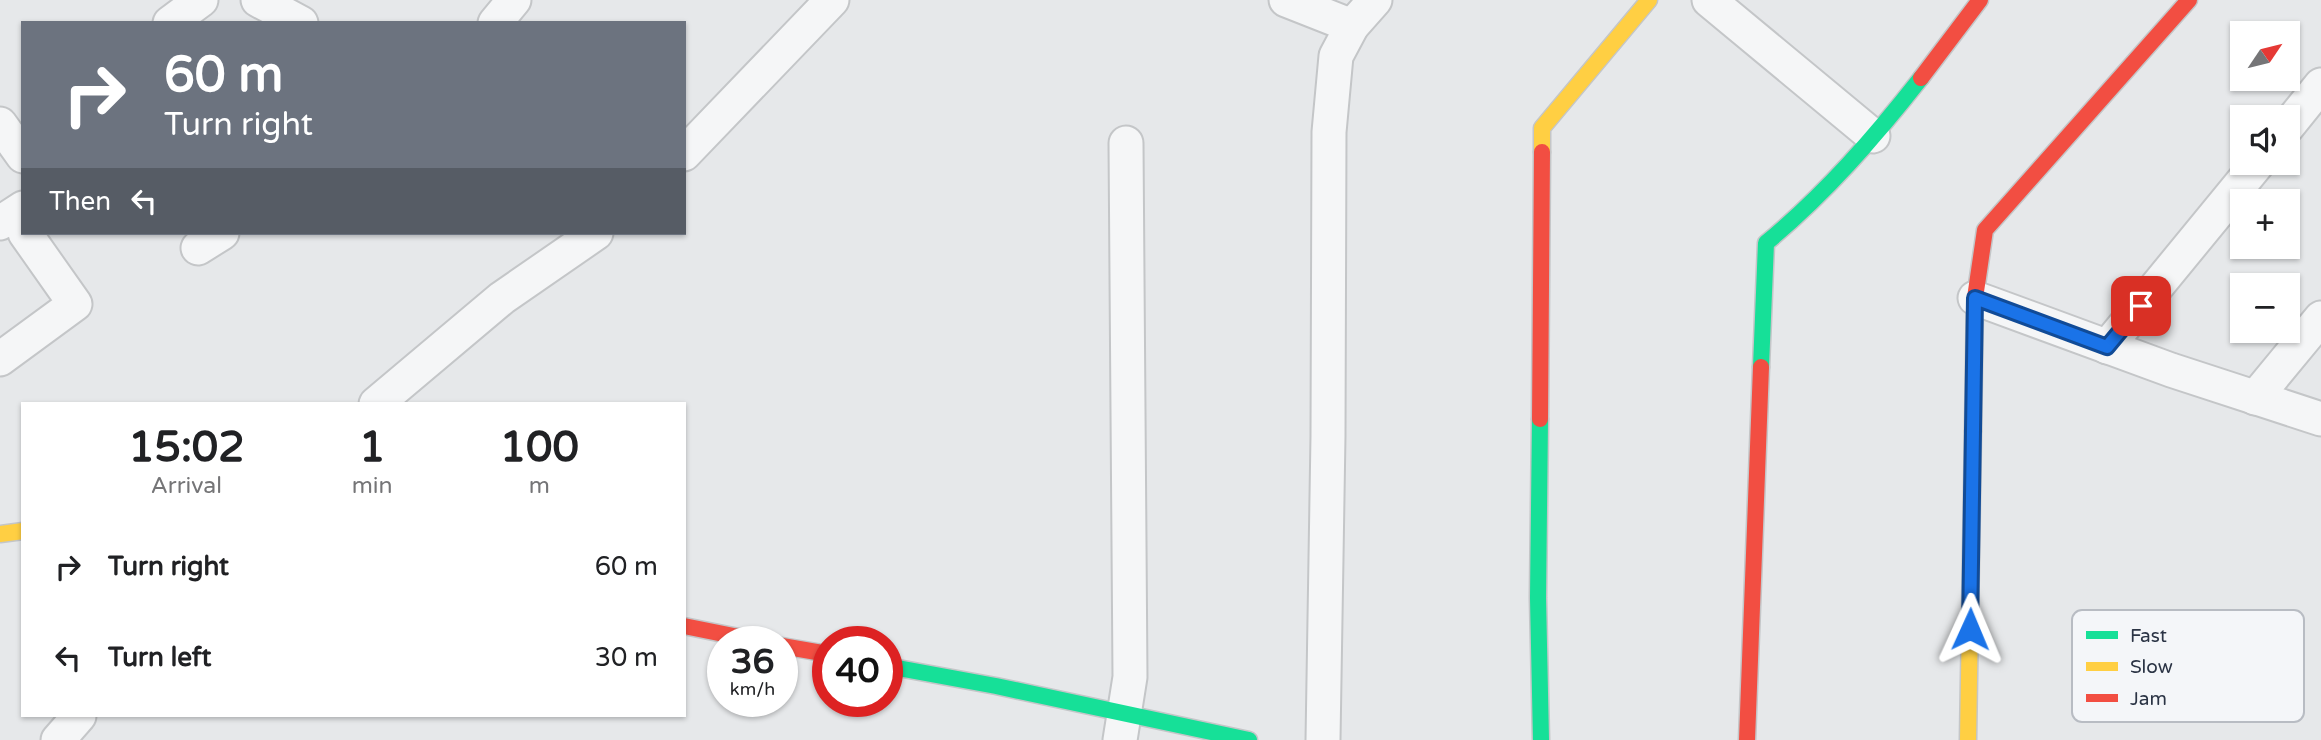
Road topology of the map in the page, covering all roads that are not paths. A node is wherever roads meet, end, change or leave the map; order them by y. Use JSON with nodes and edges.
{"nodes":[{"id":1,"x":201,"y":0,"type":"edge"},
{"id":2,"x":258,"y":0,"type":"edge"},
{"id":3,"x":514,"y":0,"type":"edge"},
{"id":4,"x":832,"y":0,"type":"edge"},
{"id":5,"x":1286,"y":0,"type":"edge"},
{"id":6,"x":1375,"y":0,"type":"edge"},
{"id":7,"x":1649,"y":0,"type":"edge"},
{"id":8,"x":1709,"y":0,"type":"edge"},
{"id":9,"x":1980,"y":0,"type":"edge"},
{"id":10,"x":2189,"y":0,"type":"edge"},
{"id":11,"x":173,"y":21,"type":"edge"},
{"id":12,"x":297,"y":21,"type":"edge"},
{"id":13,"x":497,"y":21,"type":"edge"},
{"id":14,"x":1352,"y":26,"type":"junction"},
{"id":15,"x":2321,"y":85,"type":"edge"},
{"id":16,"x":2300,"y":111,"type":"edge"},
{"id":17,"x":0,"y":124,"type":"edge"},
{"id":18,"x":1873,"y":136,"type":"junction"},
{"id":19,"x":1126,"y":143,"type":"dead end"},
{"id":20,"x":686,"y":152,"type":"edge"},
{"id":21,"x":21,"y":153,"type":"edge"},
{"id":22,"x":2248,"y":175,"type":"edge"},
{"id":23,"x":26,"y":235,"type":"edge"},
{"id":24,"x":593,"y":235,"type":"edge"},
{"id":25,"x":1975,"y":298,"type":"junction"},
{"id":26,"x":2321,"y":318,"type":"edge"},
{"id":27,"x":2107,"y":347,"type":"junction"},
{"id":28,"x":0,"y":359,"type":"edge"},
{"id":29,"x":2255,"y":398,"type":"junction"},
{"id":30,"x":378,"y":402,"type":"edge"},
{"id":31,"x":2321,"y":419,"type":"edge"},
{"id":32,"x":21,"y":531,"type":"edge"},
{"id":33,"x":0,"y":534,"type":"edge"},
{"id":34,"x":686,"y":626,"type":"edge"},
{"id":35,"x":707,"y":631,"type":"edge"},
{"id":36,"x":903,"y":669,"type":"edge"},
{"id":37,"x":78,"y":717,"type":"edge"},
{"id":38,"x":1122,"y":728,"type":"edge"},
{"id":39,"x":58,"y":740,"type":"edge"},
{"id":40,"x":1249,"y":740,"type":"edge"},
{"id":41,"x":1323,"y":740,"type":"edge"},
{"id":42,"x":1541,"y":740,"type":"edge"},
{"id":43,"x":1747,"y":740,"type":"edge"},
{"id":44,"x":1968,"y":740,"type":"edge"}],
"edges":[{"from":1,"to":11,"type":"street"},
{"from":2,"to":12,"type":"street"},
{"from":3,"to":13,"type":"street"},
{"from":4,"to":20,"type":"street"},
{"from":5,"to":14,"type":"street"},
{"from":6,"to":14,"type":"street"},
{"from":7,"to":42,"type":"street"},
{"from":8,"to":18,"type":"street"},
{"from":9,"to":18,"type":"street"},
{"from":10,"to":25,"type":"street"},
{"from":14,"to":41,"type":"street"},
{"from":15,"to":16,"type":"street"},
{"from":17,"to":21,"type":"street"},
{"from":18,"to":43,"type":"street"},
{"from":19,"to":38,"type":"street"},
{"from":22,"to":27,"type":"street"},
{"from":23,"to":28,"type":"street"},
{"from":24,"to":30,"type":"street"},
{"from":25,"to":27,"type":"street"},
{"from":25,"to":44,"type":"street"},
{"from":26,"to":29,"type":"street"},
{"from":27,"to":29,"type":"street"},
{"from":29,"to":31,"type":"street"},
{"from":32,"to":33,"type":"street"},
{"from":34,"to":35,"type":"street"},
{"from":36,"to":38,"type":"street"},
{"from":37,"to":39,"type":"street"},
{"from":38,"to":40,"type":"street"}]}
